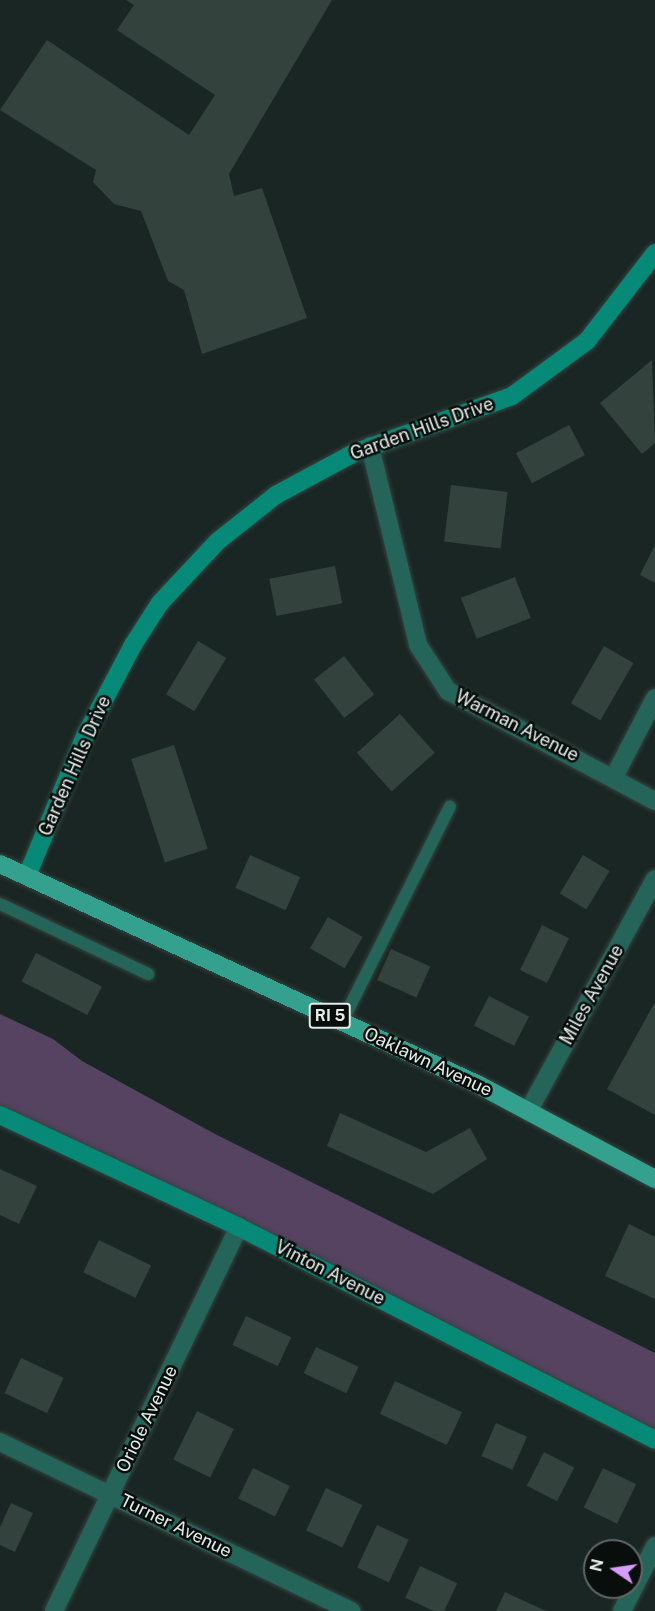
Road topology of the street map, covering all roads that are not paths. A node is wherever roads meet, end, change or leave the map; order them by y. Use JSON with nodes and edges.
{"nodes":[{"id":1,"x":655,"y":253,"type":"edge"},
{"id":2,"x":370,"y":446,"type":"junction"},
{"id":3,"x":655,"y":698,"type":"edge"},
{"id":4,"x":614,"y":777,"type":"junction"},
{"id":5,"x":655,"y":801,"type":"edge"},
{"id":6,"x":450,"y":806,"type":"dead end"},
{"id":7,"x":2,"y":869,"type":"edge"},
{"id":8,"x":27,"y":876,"type":"junction"},
{"id":9,"x":655,"y":879,"type":"edge"},
{"id":10,"x":0,"y":904,"type":"edge"},
{"id":11,"x":148,"y":974,"type":"dead end"},
{"id":12,"x":342,"y":1022,"type":"junction"},
{"id":13,"x":529,"y":1110,"type":"junction"},
{"id":14,"x":0,"y":1115,"type":"edge"},
{"id":15,"x":655,"y":1179,"type":"edge"},
{"id":16,"x":239,"y":1227,"type":"junction"},
{"id":17,"x":655,"y":1440,"type":"edge"},
{"id":18,"x":0,"y":1442,"type":"edge"},
{"id":19,"x":111,"y":1494,"type":"junction"},
{"id":20,"x":655,"y":1546,"type":"edge"},
{"id":21,"x":54,"y":1611,"type":"edge"},
{"id":22,"x":351,"y":1611,"type":"edge"},
{"id":23,"x":622,"y":1611,"type":"edge"}],
"edges":[{"from":1,"to":2,"type":"street","name":"Garden Hills Drive"},
{"from":2,"to":4,"type":"street","name":"Warman Avenue"},
{"from":2,"to":8,"type":"street","name":"Garden Hills Drive"},
{"from":3,"to":4,"type":"street"},
{"from":4,"to":5,"type":"street","name":"Warman Avenue"},
{"from":6,"to":12,"type":"lane"},
{"from":7,"to":8,"type":"main road","name":"Oaklawn Avenue","number":"RI 5"},
{"from":8,"to":12,"type":"main road","name":"Oaklawn Avenue","number":"RI 5"},
{"from":9,"to":13,"type":"street","name":"Miles Avenue"},
{"from":10,"to":11,"type":"lane"},
{"from":12,"to":13,"type":"main road","name":"Oaklawn Avenue","number":"RI 5"},
{"from":13,"to":15,"type":"main road","name":"Oaklawn Avenue","number":"RI 5"},
{"from":14,"to":16,"type":"street","name":"Vinton Avenue"},
{"from":16,"to":17,"type":"street","name":"Vinton Avenue"},
{"from":16,"to":19,"type":"street","name":"Oriole Avenue"},
{"from":18,"to":19,"type":"street","name":"Turner Avenue"},
{"from":19,"to":21,"type":"street","name":"Oriole Avenue"},
{"from":19,"to":22,"type":"street","name":"Turner Avenue"},
{"from":20,"to":23,"type":"street"}]}
